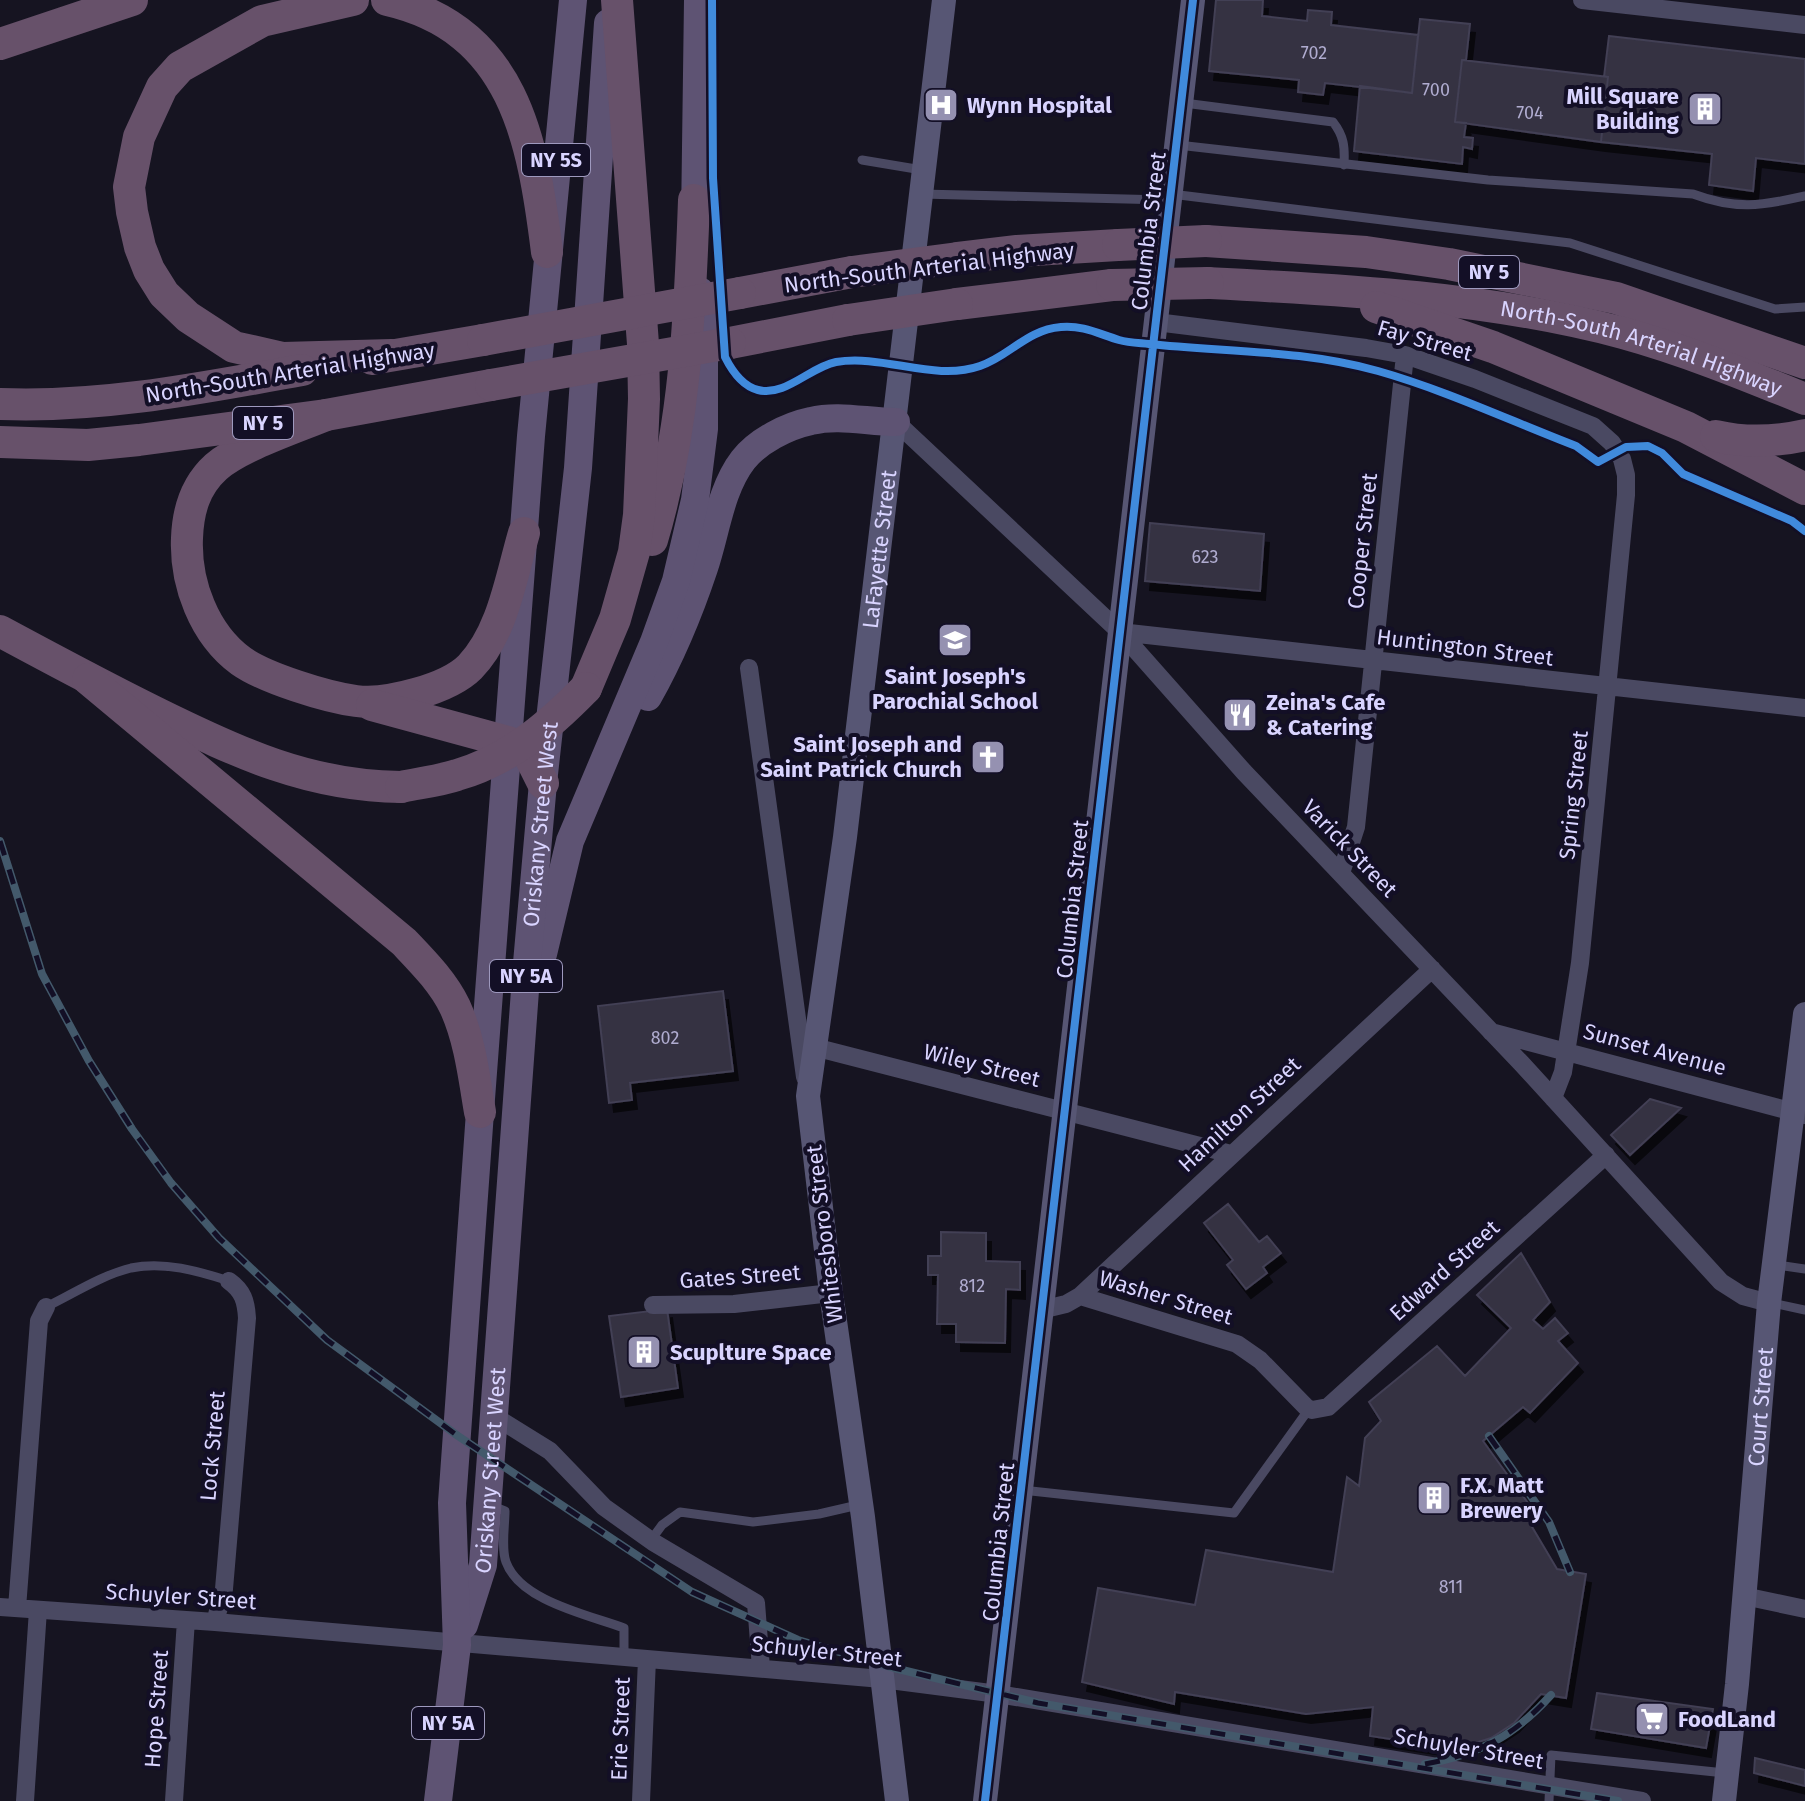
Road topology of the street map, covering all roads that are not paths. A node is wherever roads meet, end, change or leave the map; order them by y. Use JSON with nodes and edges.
{"nodes":[{"id":1,"x":302,"y":0,"type":"edge"},
{"id":2,"x":353,"y":0,"type":"edge"},
{"id":3,"x":387,"y":0,"type":"edge"},
{"id":4,"x":573,"y":0,"type":"edge"},
{"id":5,"x":610,"y":0,"type":"edge"},
{"id":6,"x":617,"y":0,"type":"edge"},
{"id":7,"x":698,"y":0,"type":"edge"},
{"id":8,"x":944,"y":0,"type":"edge"},
{"id":9,"x":1193,"y":0,"type":"edge"},
{"id":10,"x":1582,"y":0,"type":"edge"},
{"id":11,"x":125,"y":2,"type":"edge"},
{"id":12,"x":1647,"y":4,"type":"edge"},
{"id":13,"x":262,"y":21,"type":"junction"},
{"id":14,"x":1805,"y":25,"type":"edge"},
{"id":15,"x":10,"y":41,"type":"edge"},
{"id":16,"x":1181,"y":103,"type":"junction"},
{"id":17,"x":1176,"y":144,"type":"junction"},
{"id":18,"x":862,"y":160,"type":"dead end"},
{"id":19,"x":1344,"y":165,"type":"junction"},
{"id":20,"x":922,"y":182,"type":"junction"},
{"id":21,"x":1805,"y":196,"type":"edge"},
{"id":22,"x":1170,"y":197,"type":"junction"},
{"id":23,"x":694,"y":200,"type":"junction"},
{"id":24,"x":547,"y":252,"type":"junction"},
{"id":25,"x":1328,"y":289,"type":"junction"},
{"id":26,"x":590,"y":305,"type":"joint"},
{"id":27,"x":1805,"y":307,"type":"edge"},
{"id":28,"x":542,"y":321,"type":"joint"},
{"id":29,"x":1156,"y":322,"type":"junction"},
{"id":30,"x":392,"y":355,"type":"junction"},
{"id":31,"x":1405,"y":355,"type":"junction"},
{"id":32,"x":1805,"y":363,"type":"edge"},
{"id":33,"x":1805,"y":399,"type":"edge"},
{"id":34,"x":15,"y":405,"type":"edge"},
{"id":35,"x":326,"y":415,"type":"junction"},
{"id":36,"x":896,"y":422,"type":"junction"},
{"id":37,"x":1686,"y":427,"type":"junction"},
{"id":38,"x":1805,"y":435,"type":"edge"},
{"id":39,"x":0,"y":442,"type":"edge"},
{"id":40,"x":1805,"y":489,"type":"edge"},
{"id":41,"x":1626,"y":495,"type":"joint"},
{"id":42,"x":524,"y":533,"type":"junction"},
{"id":43,"x":0,"y":631,"type":"edge"},
{"id":44,"x":1120,"y":632,"type":"junction"},
{"id":45,"x":1374,"y":660,"type":"junction"},
{"id":46,"x":749,"y":668,"type":"dead end"},
{"id":47,"x":88,"y":679,"type":"junction"},
{"id":48,"x":1608,"y":687,"type":"junction"},
{"id":49,"x":586,"y":688,"type":"junction"},
{"id":50,"x":358,"y":701,"type":"junction"},
{"id":51,"x":1805,"y":708,"type":"edge"},
{"id":52,"x":508,"y":742,"type":"junction"},
{"id":53,"x":610,"y":744,"type":"junction"},
{"id":54,"x":543,"y":783,"type":"junction"},
{"id":55,"x":1341,"y":873,"type":"junction"},
{"id":56,"x":1432,"y":969,"type":"junction"},
{"id":57,"x":1805,"y":1014,"type":"edge"},
{"id":58,"x":1491,"y":1032,"type":"junction"},
{"id":59,"x":522,"y":1040,"type":"junction"},
{"id":60,"x":814,"y":1047,"type":"junction"},
{"id":61,"x":1567,"y":1051,"type":"junction"},
{"id":62,"x":808,"y":1096,"type":"junction"},
{"id":63,"x":1553,"y":1098,"type":"junction"},
{"id":64,"x":1065,"y":1111,"type":"junction"},
{"id":65,"x":480,"y":1112,"type":"junction"},
{"id":66,"x":1798,"y":1113,"type":"edge"},
{"id":67,"x":1231,"y":1154,"type":"junction"},
{"id":68,"x":1606,"y":1155,"type":"junction"},
{"id":69,"x":1774,"y":1264,"type":"junction"},
{"id":70,"x":1805,"y":1269,"type":"edge"},
{"id":71,"x":229,"y":1281,"type":"joint"},
{"id":72,"x":831,"y":1293,"type":"junction"},
{"id":73,"x":1080,"y":1296,"type":"junction"},
{"id":74,"x":1769,"y":1303,"type":"junction"},
{"id":75,"x":653,"y":1305,"type":"dead end"},
{"id":76,"x":46,"y":1307,"type":"joint"},
{"id":77,"x":1041,"y":1310,"type":"junction"},
{"id":78,"x":1805,"y":1310,"type":"edge"},
{"id":79,"x":1309,"y":1409,"type":"junction"},
{"id":80,"x":494,"y":1416,"type":"junction"},
{"id":81,"x":1022,"y":1490,"type":"junction"},
{"id":82,"x":862,"y":1505,"type":"junction"},
{"id":83,"x":496,"y":1508,"type":"junction"},
{"id":84,"x":651,"y":1540,"type":"junction"},
{"id":85,"x":1744,"y":1596,"type":"junction"},
{"id":86,"x":8,"y":1608,"type":"edge"},
{"id":87,"x":1805,"y":1609,"type":"edge"},
{"id":88,"x":38,"y":1610,"type":"junction"},
{"id":89,"x":186,"y":1620,"type":"junction"},
{"id":90,"x":215,"y":1622,"type":"junction"},
{"id":91,"x":457,"y":1645,"type":"junction"},
{"id":92,"x":624,"y":1657,"type":"junction"},
{"id":93,"x":647,"y":1659,"type":"junction"},
{"id":94,"x":761,"y":1668,"type":"junction"},
{"id":95,"x":882,"y":1679,"type":"junction"},
{"id":96,"x":998,"y":1694,"type":"junction"},
{"id":97,"x":1726,"y":1773,"type":"junction"},
{"id":98,"x":1550,"y":1794,"type":"edge"},
{"id":99,"x":25,"y":1801,"type":"edge"},
{"id":100,"x":174,"y":1801,"type":"edge"},
{"id":101,"x":438,"y":1801,"type":"edge"},
{"id":102,"x":641,"y":1801,"type":"edge"},
{"id":103,"x":897,"y":1801,"type":"edge"},
{"id":104,"x":985,"y":1801,"type":"edge"},
{"id":105,"x":1642,"y":1801,"type":"edge"},
{"id":106,"x":1724,"y":1801,"type":"edge"}],
"edges":[{"from":1,"to":13,"type":"highway"},
{"from":2,"to":13,"type":"highway"},
{"from":3,"to":24,"type":"highway"},
{"from":4,"to":24,"type":"main road","name":"Oriskany Street West","number":"NY 5S"},
{"from":5,"to":26,"type":"main road","name":"Oriskany Street West","number":"NY 5S"},
{"from":6,"to":49,"type":"highway"},
{"from":7,"to":23,"type":"main road"},
{"from":8,"to":20,"type":"street","name":"LaFayette Street"},
{"from":9,"to":16,"type":"street","name":"Columbia Street"},
{"from":10,"to":12,"type":"street"},
{"from":11,"to":15,"type":"highway"},
{"from":12,"to":14,"type":"street"},
{"from":13,"to":30,"type":"highway"},
{"from":16,"to":17,"type":"street","name":"Columbia Street"},
{"from":16,"to":19,"type":"lane"},
{"from":17,"to":19,"type":"lane"},
{"from":17,"to":22,"type":"street","name":"Columbia Street"},
{"from":18,"to":20,"type":"lane"},
{"from":19,"to":21,"type":"lane"},
{"from":20,"to":22,"type":"lane"},
{"from":20,"to":36,"type":"street","name":"LaFayette Street"},
{"from":22,"to":27,"type":"lane"},
{"from":22,"to":29,"type":"street","name":"Columbia Street"},
{"from":23,"to":49,"type":"highway"},
{"from":23,"to":53,"type":"main road"},
{"from":24,"to":28,"type":"main road","name":"Oriskany Street West","number":"NY 5S"},
{"from":25,"to":33,"type":"highway","name":"North-South Arterial Highway","number":"NY 5"},
{"from":25,"to":35,"type":"highway","name":"North-South Arterial Highway","number":"NY 5","bridge":true},
{"from":25,"to":37,"type":"highway"},
{"from":26,"to":54,"type":"main road","name":"Oriskany Street West","number":"NY 5A"},
{"from":28,"to":42,"type":"main road","name":"Oriskany Street West","number":"NY 5A"},
{"from":29,"to":31,"type":"street","name":"Fay Street"},
{"from":29,"to":44,"type":"street","name":"Columbia Street"},
{"from":30,"to":32,"type":"highway","name":"North-South Arterial Highway","number":"NY 5","bridge":true},
{"from":30,"to":34,"type":"highway","name":"North-South Arterial Highway","number":"NY 5"},
{"from":31,"to":41,"type":"street","name":"Fay Street"},
{"from":31,"to":45,"type":"street","name":"Cooper Street"},
{"from":35,"to":39,"type":"highway","name":"North-South Arterial Highway","number":"NY 5"},
{"from":35,"to":50,"type":"highway"},
{"from":36,"to":44,"type":"street","name":"Varick Street"},
{"from":36,"to":53,"type":"main road"},
{"from":36,"to":60,"type":"street","name":"LaFayette Street"},
{"from":37,"to":38,"type":"highway"},
{"from":37,"to":40,"type":"highway"},
{"from":41,"to":48,"type":"street","name":"Spring Street"},
{"from":42,"to":50,"type":"highway"},
{"from":42,"to":52,"type":"main road","name":"Oriskany Street West","number":"NY 5A"},
{"from":43,"to":47,"type":"highway"},
{"from":44,"to":45,"type":"street","name":"Huntington Street"},
{"from":44,"to":55,"type":"street","name":"Varick Street"},
{"from":44,"to":64,"type":"street","name":"Columbia Street"},
{"from":45,"to":48,"type":"street","name":"Huntington Street"},
{"from":45,"to":55,"type":"street","name":"Cooper Street"},
{"from":46,"to":62,"type":"street","name":"Whitesboro Street"},
{"from":47,"to":49,"type":"highway","bridge":true},
{"from":47,"to":65,"type":"highway"},
{"from":48,"to":51,"type":"street","name":"Huntington Street"},
{"from":48,"to":61,"type":"street","name":"Spring Street"},
{"from":50,"to":52,"type":"highway"},
{"from":52,"to":54,"type":"highway"},
{"from":52,"to":65,"type":"main road","name":"Oriskany Street West","number":"NY 5A"},
{"from":53,"to":59,"type":"main road"},
{"from":54,"to":59,"type":"main road","name":"Oriskany Street West","number":"NY 5A"},
{"from":55,"to":56,"type":"street","name":"Varick Street"},
{"from":56,"to":58,"type":"street","name":"Varick Street"},
{"from":56,"to":67,"type":"street","name":"Hamilton Street"},
{"from":57,"to":66,"type":"street","name":"Court Street"},
{"from":58,"to":61,"type":"street","name":"Sunset Avenue"},
{"from":58,"to":63,"type":"street","name":"Varick Street"},
{"from":59,"to":80,"type":"main road","name":"Oriskany Street West","number":"NY 5A"},
{"from":60,"to":62,"type":"street","name":"LaFayette Street"},
{"from":60,"to":64,"type":"street","name":"Wiley Street"},
{"from":61,"to":63,"type":"street","name":"Spring Street"},
{"from":61,"to":66,"type":"street","name":"Sunset Avenue"},
{"from":62,"to":72,"type":"street","name":"Whitesboro Street"},
{"from":63,"to":68,"type":"street","name":"Varick Street"},
{"from":64,"to":67,"type":"street","name":"Wiley Street"},
{"from":64,"to":77,"type":"street","name":"Columbia Street"},
{"from":65,"to":91,"type":"main road","name":"Oriskany Street West","number":"NY 5A"},
{"from":66,"to":69,"type":"street","name":"Court Street"},
{"from":67,"to":73,"type":"street","name":"Hamilton Street"},
{"from":68,"to":74,"type":"street","name":"Varick Street"},
{"from":68,"to":79,"type":"street","name":"Edward Street"},
{"from":69,"to":70,"type":"lane"},
{"from":69,"to":74,"type":"street","name":"Court Street"},
{"from":71,"to":76,"type":"lane"},
{"from":71,"to":90,"type":"street","name":"Lock Street"},
{"from":72,"to":75,"type":"street","name":"Gates Street"},
{"from":72,"to":82,"type":"street","name":"Whitesboro Street"},
{"from":73,"to":77,"type":"street"},
{"from":73,"to":79,"type":"street","name":"Washer Street"},
{"from":74,"to":78,"type":"lane"},
{"from":74,"to":85,"type":"street","name":"Court Street"},
{"from":76,"to":86,"type":"street"},
{"from":77,"to":81,"type":"street","name":"Columbia Street"},
{"from":79,"to":81,"type":"lane"},
{"from":80,"to":83,"type":"main road","name":"Oriskany Street West","number":"NY 5A"},
{"from":80,"to":84,"type":"street"},
{"from":81,"to":96,"type":"street","name":"Columbia Street"},
{"from":82,"to":84,"type":"lane"},
{"from":82,"to":95,"type":"street","name":"Whitesboro Street"},
{"from":83,"to":91,"type":"main road","name":"Oriskany Street West","number":"NY 5A"},
{"from":83,"to":92,"type":"lane"},
{"from":84,"to":94,"type":"street"},
{"from":85,"to":87,"type":"street"},
{"from":85,"to":97,"type":"street","name":"Court Street"},
{"from":86,"to":88,"type":"street","name":"Schuyler Street"},
{"from":88,"to":89,"type":"street","name":"Schuyler Street"},
{"from":88,"to":99,"type":"street"},
{"from":89,"to":90,"type":"street","name":"Schuyler Street"},
{"from":89,"to":100,"type":"street","name":"Hope Street"},
{"from":90,"to":91,"type":"street","name":"Schuyler Street"},
{"from":91,"to":92,"type":"street","name":"Schuyler Street"},
{"from":91,"to":101,"type":"main road","name":"Oriskany Street West","number":"NY 5A"},
{"from":92,"to":93,"type":"street","name":"Schuyler Street"},
{"from":93,"to":94,"type":"street","name":"Schuyler Street"},
{"from":93,"to":102,"type":"street","name":"Erie Street"},
{"from":94,"to":95,"type":"street","name":"Schuyler Street"},
{"from":95,"to":96,"type":"street","name":"Schuyler Street"},
{"from":95,"to":103,"type":"street","name":"Whitesboro Street"},
{"from":96,"to":98,"type":"street","name":"Schuyler Street"},
{"from":96,"to":104,"type":"street","name":"Columbia Street"},
{"from":97,"to":98,"type":"lane"},
{"from":97,"to":106,"type":"street","name":"Court Street"},
{"from":98,"to":105,"type":"street","name":"Schuyler Street"}]}
